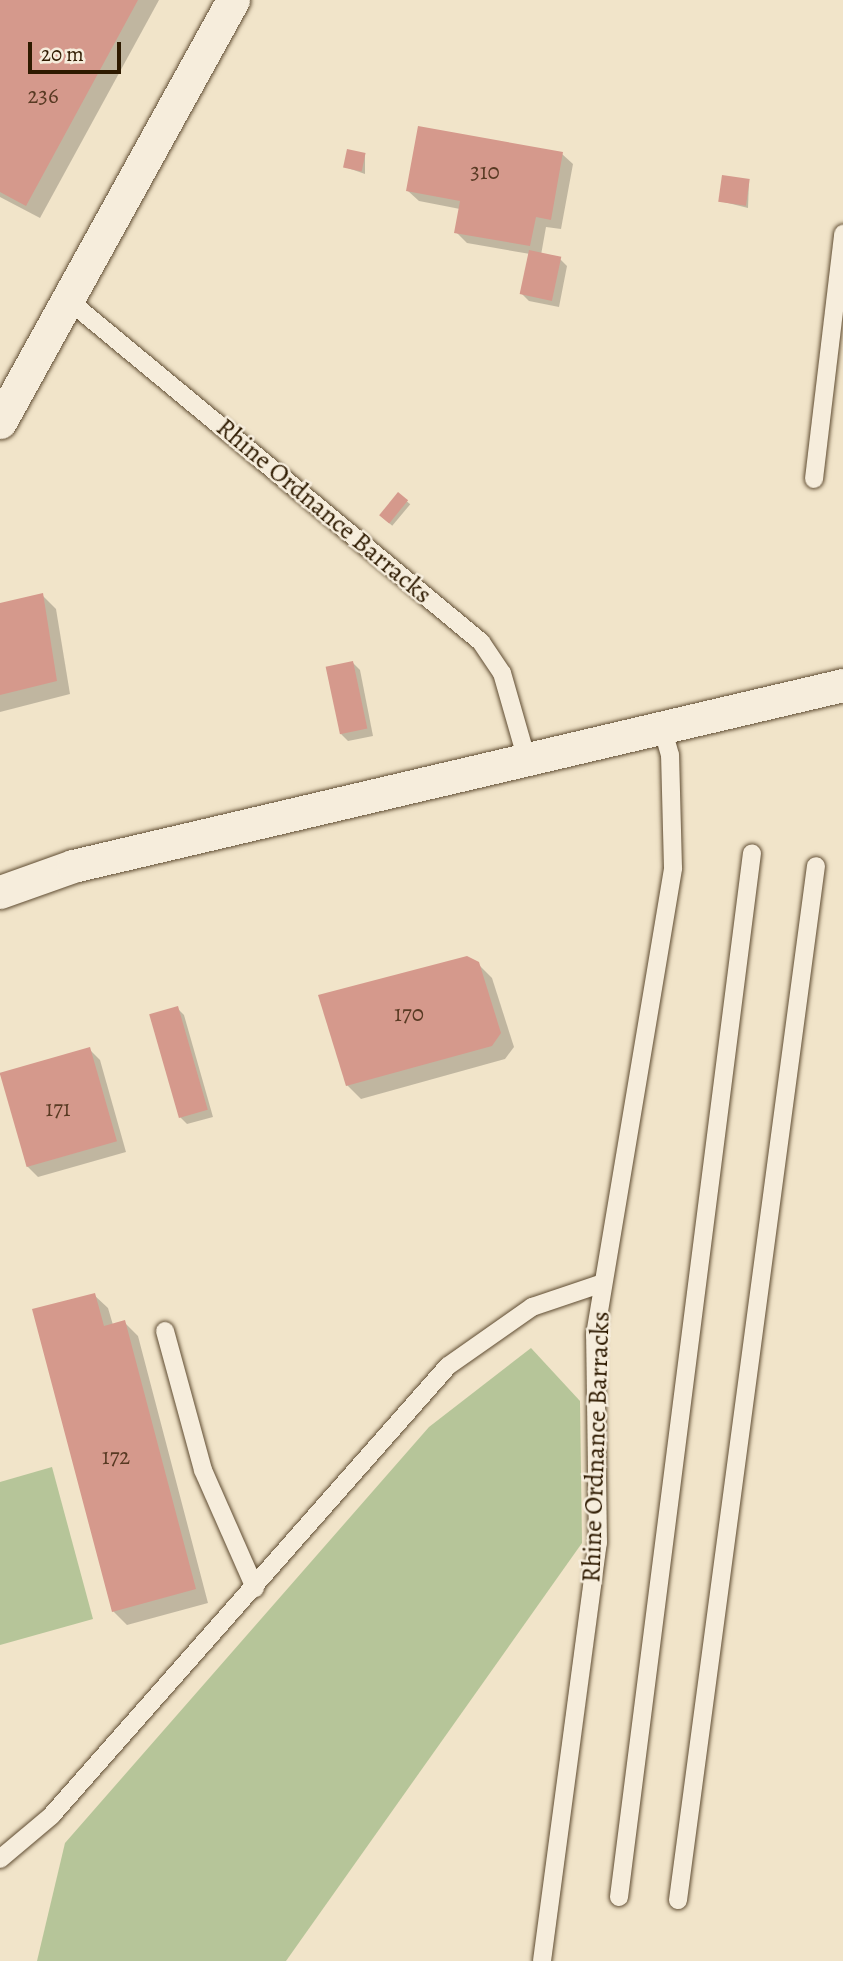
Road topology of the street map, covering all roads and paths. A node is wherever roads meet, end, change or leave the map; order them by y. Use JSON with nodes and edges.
{"nodes":[{"id":1,"x":233,"y":0,"type":"edge"},
{"id":2,"x":843,"y":234,"type":"edge"},
{"id":3,"x":68,"y":299,"type":"junction"},
{"id":4,"x":0,"y":422,"type":"edge"},
{"id":5,"x":814,"y":479,"type":"dead end"},
{"id":6,"x":843,"y":685,"type":"edge"},
{"id":7,"x":662,"y":727,"type":"junction"},
{"id":8,"x":527,"y":760,"type":"junction"},
{"id":9,"x":752,"y":853,"type":"dead end"},
{"id":10,"x":816,"y":866,"type":"dead end"},
{"id":11,"x":0,"y":892,"type":"edge"},
{"id":12,"x":603,"y":1283,"type":"junction"},
{"id":13,"x":165,"y":1331,"type":"dead end"},
{"id":14,"x":255,"y":1588,"type":"junction"},
{"id":15,"x":0,"y":1859,"type":"edge"},
{"id":16,"x":619,"y":1897,"type":"dead end"},
{"id":17,"x":678,"y":1900,"type":"dead end"},
{"id":18,"x":542,"y":1961,"type":"edge"}],
"edges":[{"from":1,"to":3,"type":"street"},
{"from":2,"to":5,"type":"lane"},
{"from":3,"to":4,"type":"street"},
{"from":3,"to":8,"type":"lane","name":"Rhine Ordnance Barracks"},
{"from":6,"to":7,"type":"street"},
{"from":7,"to":8,"type":"street"},
{"from":7,"to":12,"type":"lane","name":"Rhine Ordnance Barracks"},
{"from":8,"to":11,"type":"street"},
{"from":9,"to":16,"type":"lane"},
{"from":10,"to":17,"type":"lane"},
{"from":12,"to":14,"type":"lane"},
{"from":12,"to":18,"type":"lane","name":"Rhine Ordnance Barracks"},
{"from":13,"to":14,"type":"lane"},
{"from":14,"to":15,"type":"lane"}]}
